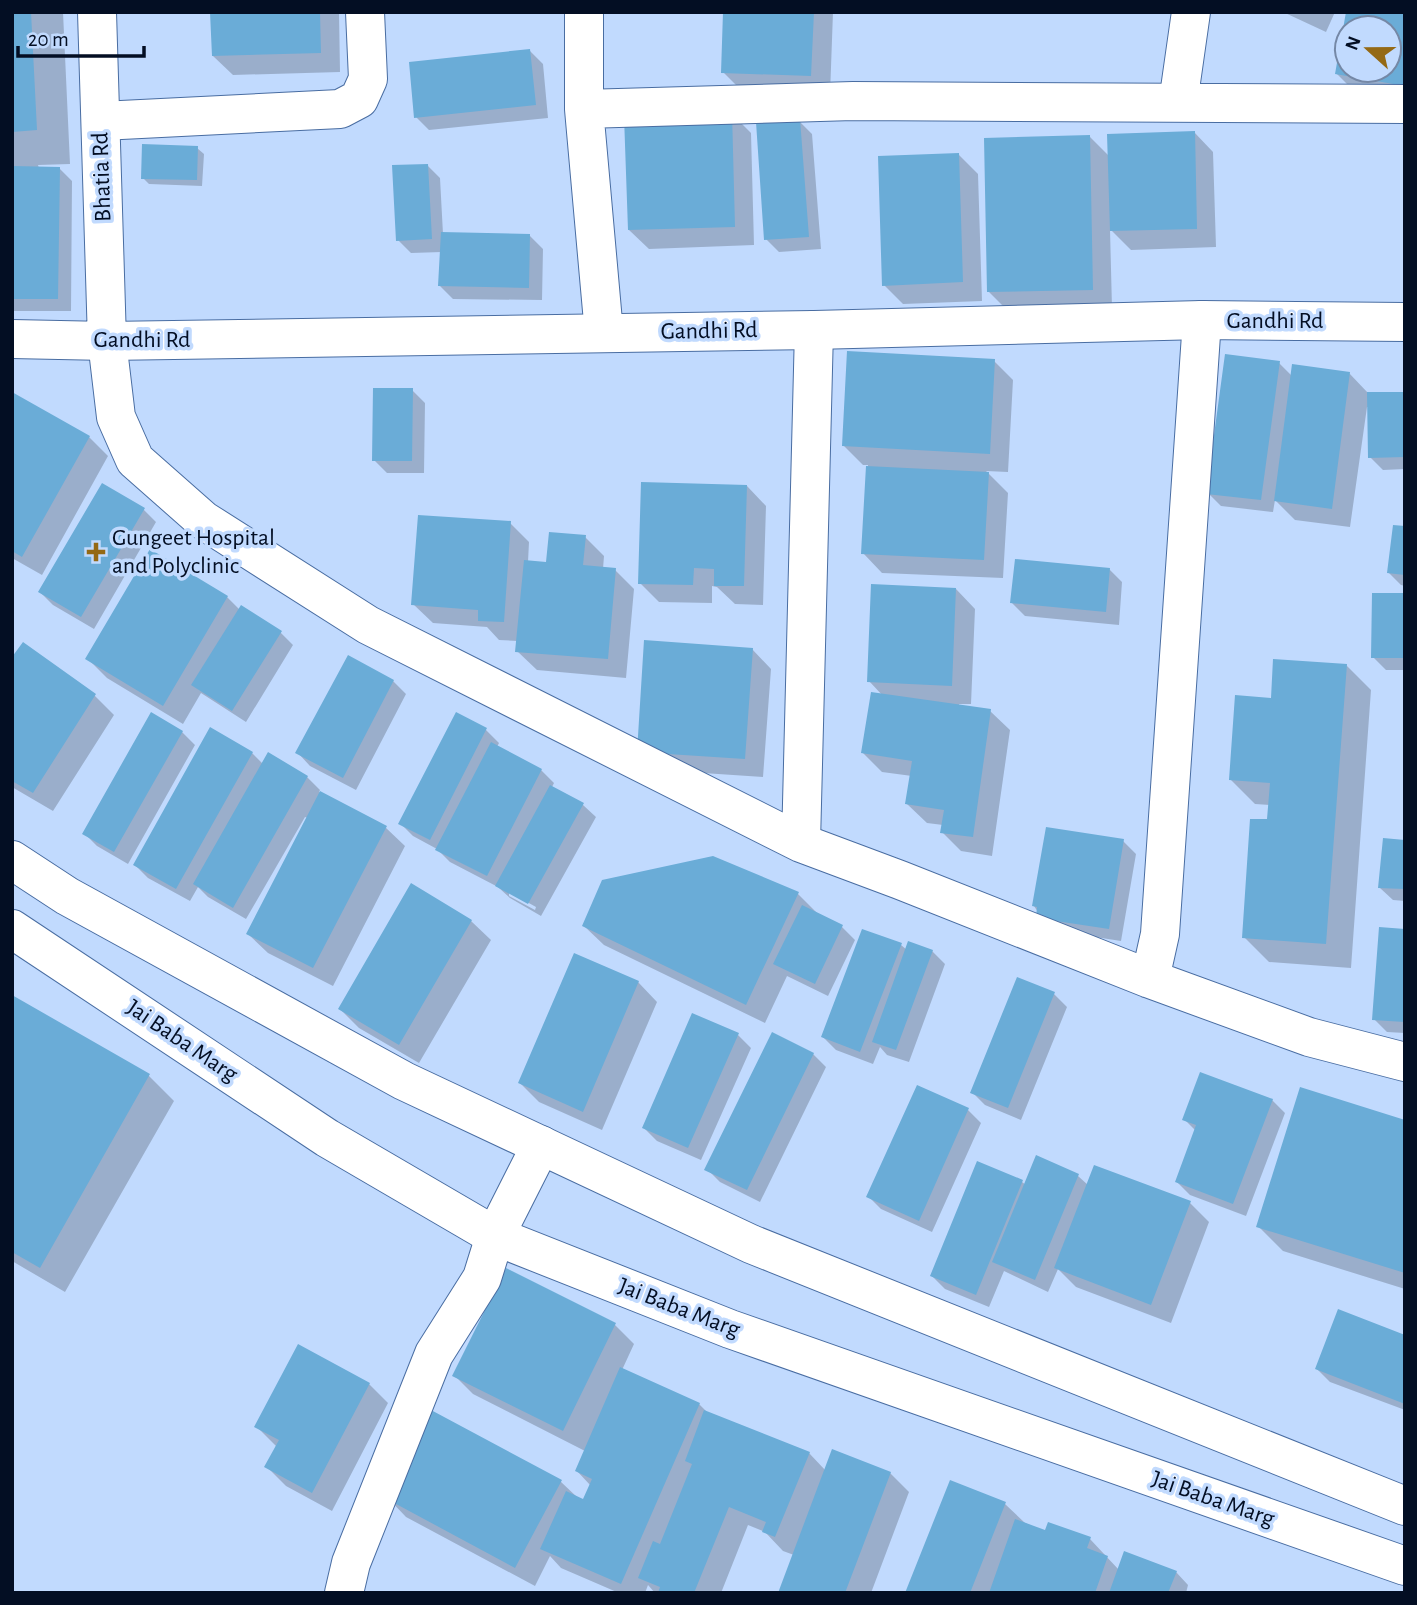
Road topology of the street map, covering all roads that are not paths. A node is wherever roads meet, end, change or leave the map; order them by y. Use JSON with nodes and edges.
{"nodes":[{"id":1,"x":97,"y":12,"type":"edge"},
{"id":2,"x":365,"y":12,"type":"edge"},
{"id":3,"x":584,"y":12,"type":"edge"},
{"id":4,"x":1191,"y":12,"type":"edge"},
{"id":5,"x":1178,"y":103,"type":"junction"},
{"id":6,"x":1405,"y":104,"type":"edge"},
{"id":7,"x":584,"y":109,"type":"junction"},
{"id":8,"x":101,"y":121,"type":"junction"},
{"id":9,"x":1202,"y":320,"type":"junction"},
{"id":10,"x":1405,"y":321,"type":"edge"},
{"id":11,"x":814,"y":330,"type":"junction"},
{"id":12,"x":604,"y":333,"type":"junction"},
{"id":13,"x":12,"y":339,"type":"edge"},
{"id":14,"x":107,"y":341,"type":"junction"},
{"id":15,"x":801,"y":843,"type":"junction"},
{"id":16,"x":12,"y":860,"type":"edge"},
{"id":17,"x":12,"y":929,"type":"edge"},
{"id":18,"x":1150,"y":979,"type":"junction"},
{"id":19,"x":1405,"y":1062,"type":"edge"},
{"id":20,"x":541,"y":1145,"type":"junction"},
{"id":21,"x":495,"y":1236,"type":"junction"},
{"id":22,"x":1405,"y":1506,"type":"edge"},
{"id":23,"x":1405,"y":1566,"type":"edge"},
{"id":24,"x":344,"y":1593,"type":"edge"}],
"edges":[{"from":1,"to":8,"type":"street","name":"Bhatia Rd"},
{"from":2,"to":8,"type":"street"},
{"from":3,"to":7,"type":"street"},
{"from":4,"to":5,"type":"street"},
{"from":5,"to":6,"type":"street"},
{"from":5,"to":7,"type":"street"},
{"from":7,"to":12,"type":"street"},
{"from":8,"to":14,"type":"street","name":"Bhatia Rd"},
{"from":9,"to":10,"type":"street","name":"Gandhi Rd"},
{"from":9,"to":11,"type":"street","name":"Gandhi Rd"},
{"from":9,"to":18,"type":"street"},
{"from":11,"to":12,"type":"street","name":"Gandhi Rd"},
{"from":11,"to":15,"type":"street"},
{"from":12,"to":14,"type":"street","name":"Gandhi Rd"},
{"from":13,"to":14,"type":"street","name":"Gandhi Rd"},
{"from":14,"to":15,"type":"street","name":"Bhatia Rd"},
{"from":15,"to":18,"type":"street","name":"Bhatia Rd"},
{"from":16,"to":20,"type":"street"},
{"from":17,"to":21,"type":"street","name":"Jai Baba Marg"},
{"from":18,"to":19,"type":"street","name":"Bhatia Rd"},
{"from":20,"to":21,"type":"street"},
{"from":20,"to":22,"type":"street"},
{"from":21,"to":23,"type":"street","name":"Jai Baba Marg"},
{"from":21,"to":24,"type":"street"}]}
